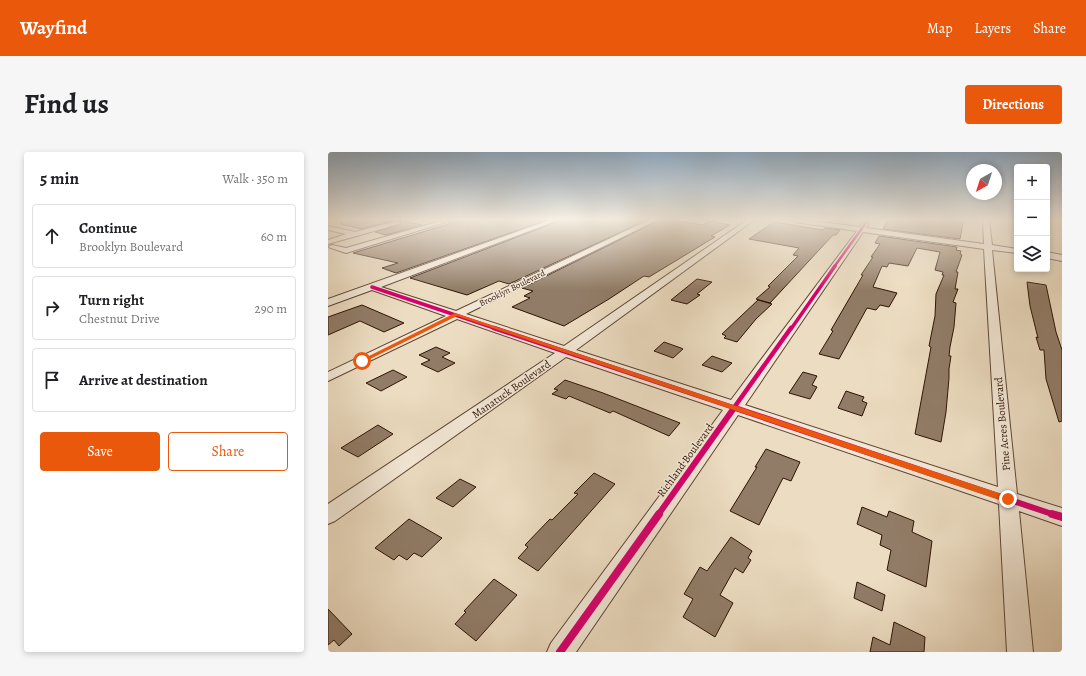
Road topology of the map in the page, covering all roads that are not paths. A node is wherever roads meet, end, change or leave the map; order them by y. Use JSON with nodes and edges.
{"nodes":[{"id":1,"x":339,"y":243,"type":"edge"},
{"id":2,"x":371,"y":243,"type":"edge"},
{"id":3,"x":491,"y":243,"type":"edge"},
{"id":4,"x":604,"y":243,"type":"edge"},
{"id":5,"x":718,"y":243,"type":"edge"},
{"id":6,"x":850,"y":243,"type":"edge"},
{"id":7,"x":967,"y":243,"type":"edge"},
{"id":8,"x":987,"y":243,"type":"edge"},
{"id":9,"x":329,"y":246,"type":"edge"},
{"id":10,"x":987,"y":247,"type":"junction"},
{"id":11,"x":1014,"y":251,"type":"edge"},
{"id":12,"x":1050,"y":256,"type":"edge"},
{"id":13,"x":1062,"y":258,"type":"edge"},
{"id":14,"x":372,"y":287,"type":"junction"},
{"id":15,"x":328,"y":303,"type":"edge"},
{"id":16,"x":456,"y":314,"type":"junction"},
{"id":17,"x":566,"y":351,"type":"junction"},
{"id":18,"x":328,"y":377,"type":"edge"},
{"id":19,"x":735,"y":408,"type":"junction"},
{"id":20,"x":1008,"y":499,"type":"junction"},
{"id":21,"x":328,"y":516,"type":"edge"},
{"id":22,"x":1062,"y":517,"type":"edge"},
{"id":23,"x":560,"y":652,"type":"edge"},
{"id":24,"x":1020,"y":652,"type":"edge"}],
"edges":[{"from":1,"to":9,"type":"street"},
{"from":2,"to":9,"type":"street"},
{"from":3,"to":14,"type":"street"},
{"from":4,"to":16,"type":"street","name":"Brooklyn Boulevard"},
{"from":5,"to":17,"type":"street","name":"Manatuck Boulevard"},
{"from":6,"to":19,"type":"street","name":"Richland Boulevard"},
{"from":7,"to":10,"type":"street"},
{"from":8,"to":10,"type":"street","name":"Pine Acres Boulevard"},
{"from":10,"to":11,"type":"street"},
{"from":10,"to":20,"type":"street","name":"Pine Acres Boulevard"},
{"from":12,"to":13,"type":"street"},
{"from":14,"to":15,"type":"street"},
{"from":14,"to":16,"type":"street"},
{"from":16,"to":17,"type":"street"},
{"from":16,"to":18,"type":"street","name":"Brooklyn Boulevard"},
{"from":17,"to":19,"type":"street"},
{"from":17,"to":21,"type":"street","name":"Manatuck Boulevard"},
{"from":19,"to":20,"type":"street"},
{"from":19,"to":23,"type":"street","name":"Richland Boulevard"},
{"from":20,"to":22,"type":"street"},
{"from":20,"to":24,"type":"street","name":"Pine Acres Boulevard"}]}
